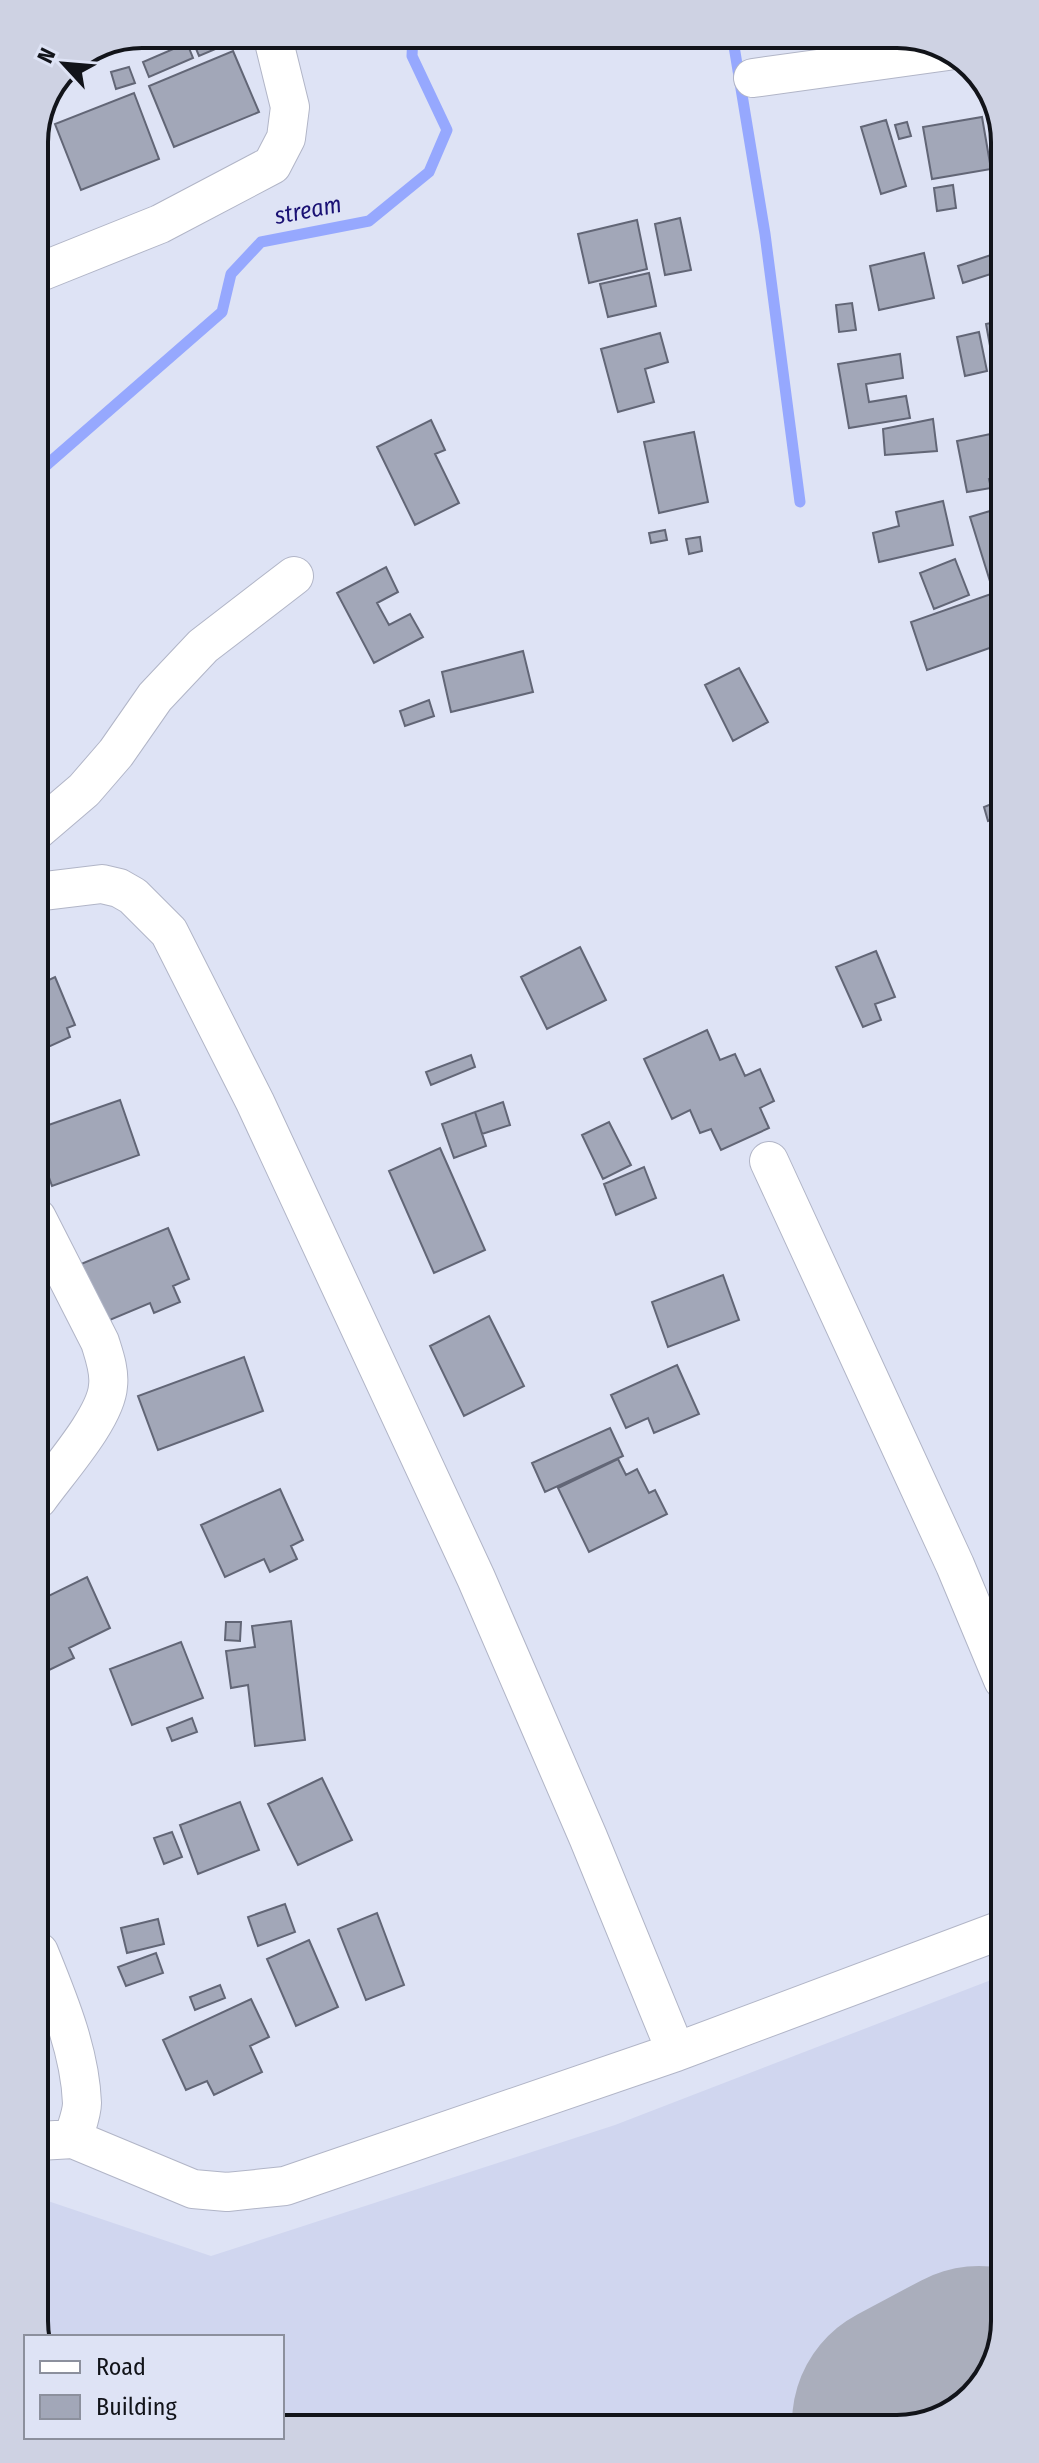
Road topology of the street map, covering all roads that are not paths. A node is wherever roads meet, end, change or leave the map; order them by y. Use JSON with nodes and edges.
{"nodes":[{"id":1,"x":275,"y":48,"type":"edge"},
{"id":2,"x":929,"y":54,"type":"edge"},
{"id":3,"x":753,"y":78,"type":"dead end"},
{"id":4,"x":48,"y":269,"type":"edge"},
{"id":5,"x":294,"y":576,"type":"dead end"},
{"id":6,"x":48,"y":821,"type":"edge"},
{"id":7,"x":48,"y":891,"type":"edge"},
{"id":8,"x":769,"y":1161,"type":"dead end"},
{"id":9,"x":48,"y":1240,"type":"edge"},
{"id":10,"x":48,"y":1485,"type":"edge"},
{"id":11,"x":991,"y":1651,"type":"edge"},
{"id":12,"x":991,"y":1934,"type":"edge"},
{"id":13,"x":48,"y":1974,"type":"edge"},
{"id":14,"x":676,"y":2052,"type":"junction"},
{"id":15,"x":56,"y":2140,"type":"edge"}],
"edges":[{"from":1,"to":4,"type":"street"},
{"from":2,"to":3,"type":"street"},
{"from":5,"to":6,"type":"street"},
{"from":7,"to":14,"type":"street"},
{"from":8,"to":11,"type":"street"},
{"from":9,"to":10,"type":"street"},
{"from":12,"to":14,"type":"street"},
{"from":13,"to":15,"type":"street"},
{"from":14,"to":15,"type":"street"}]}
